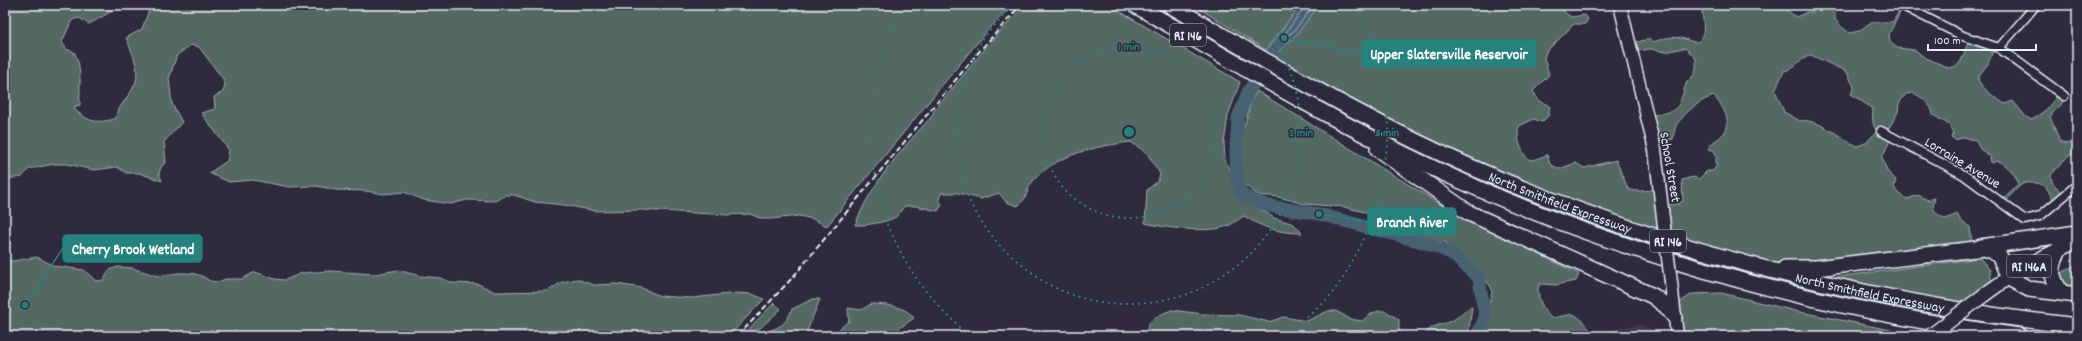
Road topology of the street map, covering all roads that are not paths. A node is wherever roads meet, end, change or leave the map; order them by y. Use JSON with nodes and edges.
{"nodes":[{"id":1,"x":1135,"y":5,"type":"edge"},
{"id":2,"x":1170,"y":5,"type":"edge"},
{"id":3,"x":1620,"y":5,"type":"edge"},
{"id":4,"x":1901,"y":5,"type":"edge"},
{"id":5,"x":2036,"y":5,"type":"edge"},
{"id":6,"x":2000,"y":48,"type":"junction"},
{"id":7,"x":2064,"y":96,"type":"dead end"},
{"id":8,"x":1356,"y":130,"type":"junction"},
{"id":9,"x":1881,"y":131,"type":"dead end"},
{"id":10,"x":2077,"y":185,"type":"edge"},
{"id":11,"x":2077,"y":233,"type":"edge"},
{"id":12,"x":2077,"y":242,"type":"edge"},
{"id":13,"x":1974,"y":248,"type":"junction"},
{"id":14,"x":2059,"y":249,"type":"junction"},
{"id":15,"x":1734,"y":261,"type":"junction"},
{"id":16,"x":2009,"y":278,"type":"junction"},
{"id":17,"x":2061,"y":292,"type":"junction"},
{"id":18,"x":2077,"y":296,"type":"edge"},
{"id":19,"x":1674,"y":316,"type":"junction"},
{"id":20,"x":2077,"y":326,"type":"edge"},
{"id":21,"x":1677,"y":336,"type":"edge"},
{"id":22,"x":1930,"y":336,"type":"edge"},
{"id":23,"x":2019,"y":336,"type":"edge"}],
"edges":[{"from":1,"to":8,"type":"highway","name":"North Smithfield Expressway","number":"RI 146"},
{"from":2,"to":15,"type":"highway","name":"North Smithfield Expressway","number":"RI 146"},
{"from":3,"to":19,"type":"street","name":"School Street","bridge":true},
{"from":4,"to":6,"type":"street"},
{"from":5,"to":6,"type":"street"},
{"from":6,"to":7,"type":"street"},
{"from":8,"to":19,"type":"highway"},
{"from":8,"to":23,"type":"highway","name":"North Smithfield Expressway","number":"RI 146"},
{"from":9,"to":10,"type":"street","name":"Lorraine Avenue"},
{"from":11,"to":13,"type":"highway"},
{"from":12,"to":14,"type":"main road","number":"RI 146A"},
{"from":13,"to":15,"type":"highway"},
{"from":13,"to":16,"type":"highway"},
{"from":14,"to":16,"type":"main road","number":"RI 146A"},
{"from":14,"to":17,"type":"highway"},
{"from":15,"to":20,"type":"highway","name":"North Smithfield Expressway","number":"RI 146"},
{"from":16,"to":17,"type":"highway"},
{"from":16,"to":22,"type":"main road","number":"RI 146A","bridge":true},
{"from":17,"to":18,"type":"highway"},
{"from":19,"to":21,"type":"street","name":"School Street"}]}
